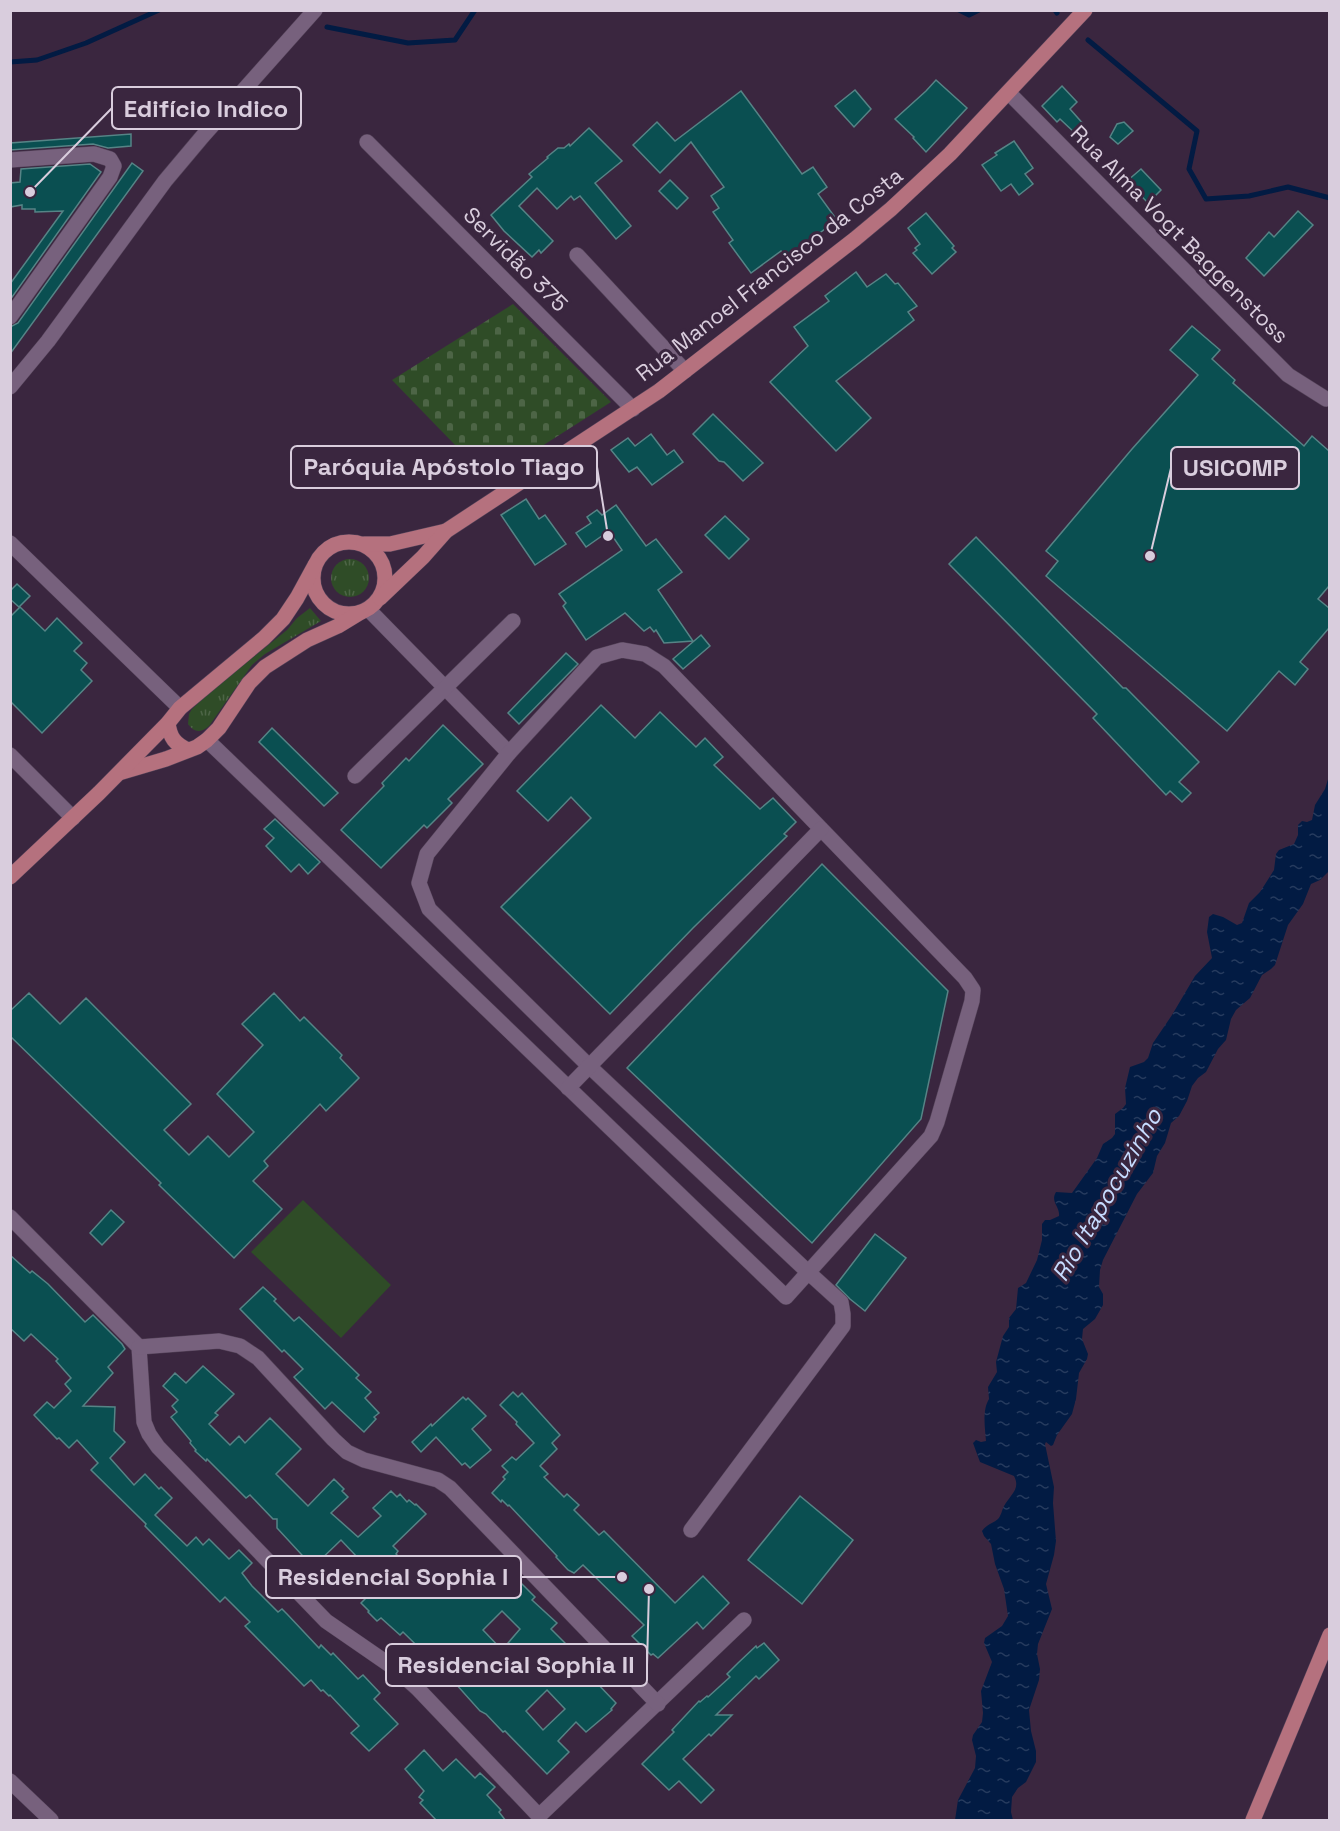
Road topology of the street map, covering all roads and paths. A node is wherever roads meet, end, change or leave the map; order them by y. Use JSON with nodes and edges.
{"nodes":[{"id":1,"x":315,"y":10,"type":"edge"},
{"id":2,"x":1085,"y":10,"type":"edge"},
{"id":3,"x":1009,"y":93,"type":"junction"},
{"id":4,"x":367,"y":142,"type":"dead end"},
{"id":5,"x":10,"y":160,"type":"edge"},
{"id":6,"x":577,"y":255,"type":"dead end"},
{"id":7,"x":10,"y":317,"type":"edge"},
{"id":8,"x":686,"y":371,"type":"junction"},
{"id":9,"x":10,"y":387,"type":"edge"},
{"id":10,"x":1326,"y":399,"type":"dead end"},
{"id":11,"x":633,"y":409,"type":"junction"},
{"id":12,"x":446,"y":531,"type":"junction"},
{"id":13,"x":10,"y":543,"type":"edge"},
{"id":14,"x":363,"y":544,"type":"junction"},
{"id":15,"x":315,"y":565,"type":"junction"},
{"id":16,"x":380,"y":598,"type":"junction"},
{"id":17,"x":365,"y":610,"type":"junction"},
{"id":18,"x":513,"y":621,"type":"dead end"},
{"id":19,"x":445,"y":688,"type":"junction"},
{"id":20,"x":180,"y":708,"type":"junction"},
{"id":21,"x":168,"y":723,"type":"junction"},
{"id":22,"x":207,"y":740,"type":"junction"},
{"id":23,"x":188,"y":750,"type":"junction"},
{"id":24,"x":509,"y":753,"type":"junction"},
{"id":25,"x":10,"y":755,"type":"edge"},
{"id":26,"x":119,"y":773,"type":"junction"},
{"id":27,"x":355,"y":776,"type":"dead end"},
{"id":28,"x":73,"y":818,"type":"junction"},
{"id":29,"x":821,"y":829,"type":"junction"},
{"id":30,"x":10,"y":877,"type":"edge"},
{"id":31,"x":589,"y":1066,"type":"junction"},
{"id":32,"x":568,"y":1088,"type":"junction"},
{"id":33,"x":10,"y":1217,"type":"edge"},
{"id":34,"x":809,"y":1273,"type":"junction"},
{"id":35,"x":139,"y":1347,"type":"junction"},
{"id":36,"x":691,"y":1530,"type":"dead end"},
{"id":37,"x":744,"y":1620,"type":"dead end"},
{"id":38,"x":1329,"y":1635,"type":"edge"},
{"id":39,"x":658,"y":1704,"type":"junction"},
{"id":40,"x":10,"y":1781,"type":"edge"},
{"id":41,"x":51,"y":1821,"type":"edge"},
{"id":42,"x":1253,"y":1821,"type":"edge"}],
"edges":[{"from":1,"to":9,"type":"street"},
{"from":2,"to":3,"type":"main road","name":"Rua Manoel Francisco da Costa"},
{"from":3,"to":8,"type":"main road","name":"Rua Manoel Francisco da Costa"},
{"from":3,"to":10,"type":"street","name":"Rua Alma Vogt Baggenstoss"},
{"from":4,"to":11,"type":"street","name":"Servidão 375"},
{"from":5,"to":7,"type":"street"},
{"from":6,"to":8,"type":"street"},
{"from":8,"to":11,"type":"main road","name":"Rua Manoel Francisco da Costa"},
{"from":11,"to":12,"type":"main road","name":"Rua Manoel Francisco da Costa"},
{"from":12,"to":14,"type":"main road","name":"Rua Manoel Francisco da Costa"},
{"from":12,"to":16,"type":"main road","name":"Rua Manoel Francisco da Costa"},
{"from":13,"to":20,"type":"street"},
{"from":14,"to":15,"type":"main road"},
{"from":14,"to":16,"type":"main road"},
{"from":15,"to":17,"type":"main road"},
{"from":15,"to":20,"type":"main road"},
{"from":16,"to":17,"type":"main road"},
{"from":17,"to":19,"type":"street"},
{"from":17,"to":22,"type":"main road"},
{"from":18,"to":19,"type":"street"},
{"from":19,"to":24,"type":"street"},
{"from":19,"to":27,"type":"street"},
{"from":20,"to":21,"type":"main road"},
{"from":21,"to":23,"type":"main road"},
{"from":21,"to":26,"type":"main road"},
{"from":22,"to":23,"type":"main road"},
{"from":22,"to":32,"type":"street"},
{"from":23,"to":26,"type":"main road"},
{"from":24,"to":29,"type":"street"},
{"from":24,"to":31,"type":"street"},
{"from":25,"to":28,"type":"street"},
{"from":26,"to":28,"type":"main road"},
{"from":28,"to":30,"type":"main road"},
{"from":29,"to":31,"type":"street"},
{"from":29,"to":34,"type":"street"},
{"from":31,"to":32,"type":"street"},
{"from":31,"to":34,"type":"street"},
{"from":32,"to":34,"type":"street"},
{"from":33,"to":35,"type":"street"},
{"from":34,"to":36,"type":"street"},
{"from":35,"to":39,"type":"street"},
{"from":35,"to":39,"type":"street"},
{"from":37,"to":39,"type":"street"},
{"from":38,"to":42,"type":"main road"},
{"from":40,"to":41,"type":"street"}]}
